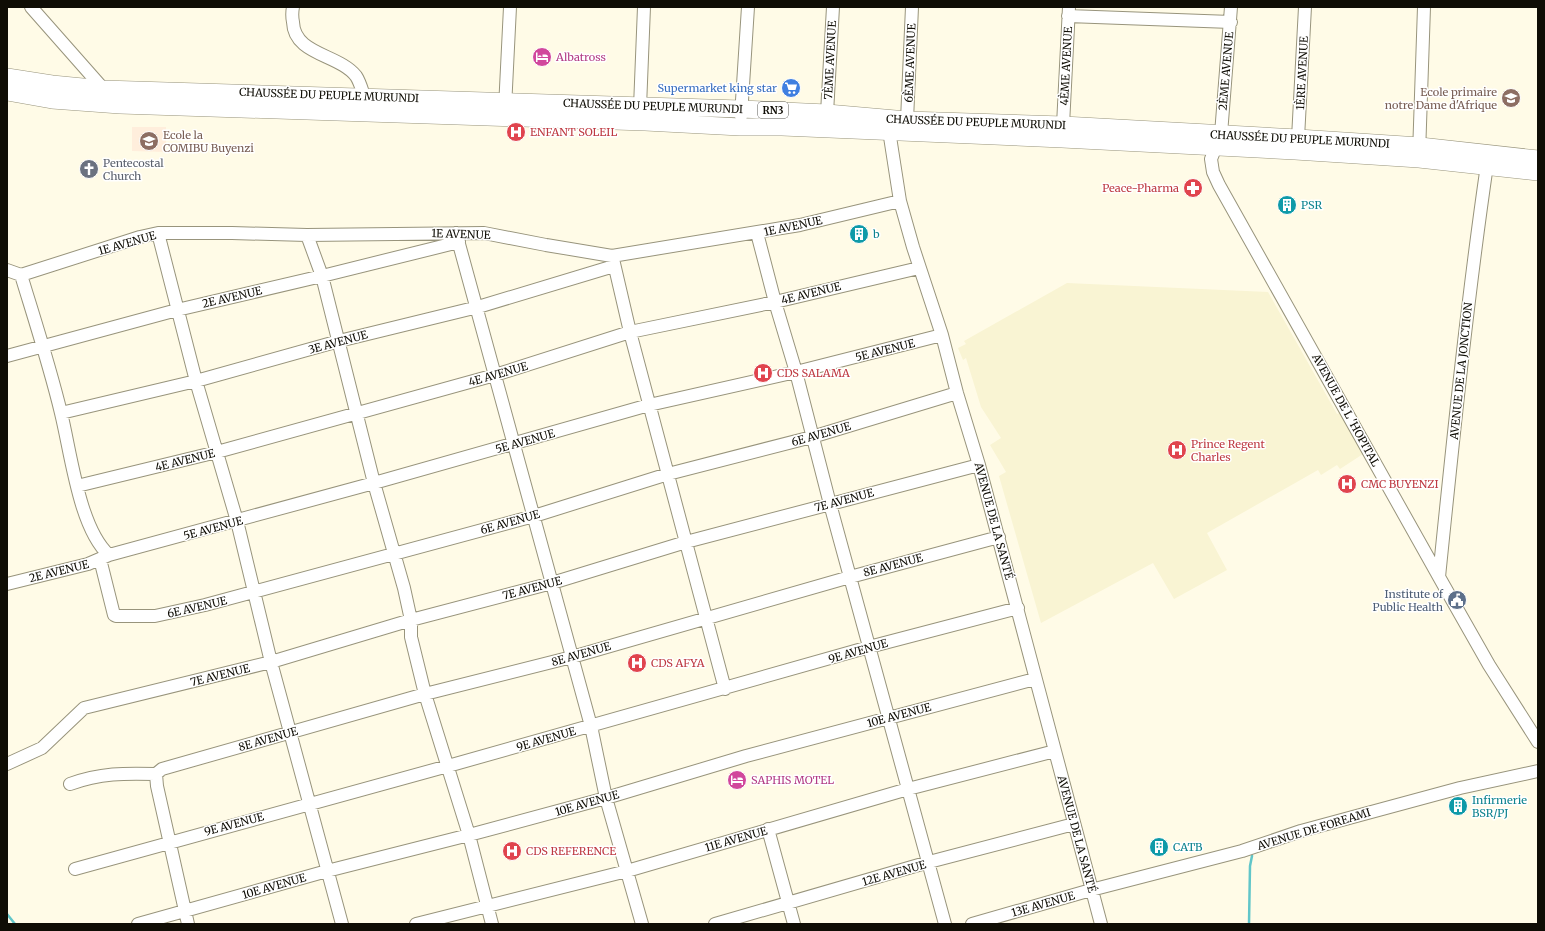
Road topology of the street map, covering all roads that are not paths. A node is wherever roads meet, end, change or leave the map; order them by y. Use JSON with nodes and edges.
{"nodes":[{"id":1,"x":31,"y":7,"type":"edge"},
{"id":2,"x":293,"y":7,"type":"edge"},
{"id":3,"x":510,"y":7,"type":"edge"},
{"id":4,"x":644,"y":7,"type":"edge"},
{"id":5,"x":748,"y":7,"type":"edge"},
{"id":6,"x":833,"y":7,"type":"edge"},
{"id":7,"x":912,"y":7,"type":"edge"},
{"id":8,"x":1231,"y":7,"type":"edge"},
{"id":9,"x":1305,"y":7,"type":"edge"},
{"id":10,"x":1424,"y":7,"type":"edge"},
{"id":11,"x":1069,"y":11,"type":"edge"},
{"id":12,"x":1230,"y":22,"type":"junction"},
{"id":13,"x":7,"y":77,"type":"edge"},
{"id":14,"x":103,"y":89,"type":"junction"},
{"id":15,"x":7,"y":92,"type":"edge"},
{"id":16,"x":364,"y":96,"type":"junction"},
{"id":17,"x":506,"y":101,"type":"junction"},
{"id":18,"x":120,"y":105,"type":"junction"},
{"id":19,"x":640,"y":107,"type":"junction"},
{"id":20,"x":741,"y":109,"type":"junction"},
{"id":21,"x":828,"y":113,"type":"junction"},
{"id":22,"x":505,"y":118,"type":"junction"},
{"id":23,"x":908,"y":120,"type":"junction"},
{"id":24,"x":888,"y":125,"type":"junction"},
{"id":25,"x":1063,"y":125,"type":"junction"},
{"id":26,"x":740,"y":127,"type":"junction"},
{"id":27,"x":1298,"y":138,"type":"junction"},
{"id":28,"x":1218,"y":141,"type":"junction"},
{"id":29,"x":1420,"y":153,"type":"junction"},
{"id":30,"x":1538,"y":159,"type":"edge"},
{"id":31,"x":1487,"y":165,"type":"junction"},
{"id":32,"x":1538,"y":172,"type":"edge"},
{"id":33,"x":900,"y":201,"type":"junction"},
{"id":34,"x":158,"y":233,"type":"junction"},
{"id":35,"x":757,"y":233,"type":"junction"},
{"id":36,"x":308,"y":235,"type":"junction"},
{"id":37,"x":458,"y":237,"type":"junction"},
{"id":38,"x":613,"y":261,"type":"junction"},
{"id":39,"x":919,"y":268,"type":"junction"},
{"id":40,"x":7,"y":270,"type":"edge"},
{"id":41,"x":21,"y":275,"type":"junction"},
{"id":42,"x":322,"y":276,"type":"junction"},
{"id":43,"x":776,"y":302,"type":"junction"},
{"id":44,"x":478,"y":307,"type":"junction"},
{"id":45,"x":177,"y":310,"type":"junction"},
{"id":46,"x":630,"y":332,"type":"junction"},
{"id":47,"x":942,"y":335,"type":"junction"},
{"id":48,"x":339,"y":341,"type":"junction"},
{"id":49,"x":43,"y":347,"type":"junction"},
{"id":50,"x":7,"y":356,"type":"edge"},
{"id":51,"x":796,"y":372,"type":"junction"},
{"id":52,"x":496,"y":375,"type":"junction"},
{"id":53,"x":196,"y":381,"type":"junction"},
{"id":54,"x":957,"y":393,"type":"junction"},
{"id":55,"x":649,"y":405,"type":"junction"},
{"id":56,"x":357,"y":412,"type":"junction"},
{"id":57,"x":61,"y":413,"type":"junction"},
{"id":58,"x":812,"y":437,"type":"junction"},
{"id":59,"x":515,"y":444,"type":"junction"},
{"id":60,"x":217,"y":452,"type":"junction"},
{"id":61,"x":979,"y":465,"type":"junction"},
{"id":62,"x":668,"y":474,"type":"junction"},
{"id":63,"x":374,"y":483,"type":"junction"},
{"id":64,"x":77,"y":486,"type":"junction"},
{"id":65,"x":830,"y":504,"type":"junction"},
{"id":66,"x":534,"y":516,"type":"junction"},
{"id":67,"x":237,"y":521,"type":"junction"},
{"id":68,"x":999,"y":537,"type":"junction"},
{"id":69,"x":686,"y":542,"type":"junction"},
{"id":70,"x":395,"y":554,"type":"junction"},
{"id":71,"x":105,"y":557,"type":"junction"},
{"id":72,"x":850,"y":576,"type":"junction"},
{"id":73,"x":1439,"y":577,"type":"junction"},
{"id":74,"x":7,"y":584,"type":"edge"},
{"id":75,"x":552,"y":584,"type":"junction"},
{"id":76,"x":254,"y":592,"type":"junction"},
{"id":77,"x":1018,"y":608,"type":"junction"},
{"id":78,"x":706,"y":618,"type":"junction"},
{"id":79,"x":411,"y":620,"type":"junction"},
{"id":80,"x":869,"y":647,"type":"junction"},
{"id":81,"x":572,"y":657,"type":"junction"},
{"id":82,"x":271,"y":662,"type":"junction"},
{"id":83,"x":1035,"y":679,"type":"junction"},
{"id":84,"x":725,"y":689,"type":"junction"},
{"id":85,"x":426,"y":694,"type":"junction"},
{"id":86,"x":889,"y":718,"type":"junction"},
{"id":87,"x":591,"y":726,"type":"junction"},
{"id":88,"x":290,"y":732,"type":"junction"},
{"id":89,"x":1538,"y":742,"type":"edge"},
{"id":90,"x":1055,"y":751,"type":"junction"},
{"id":91,"x":7,"y":764,"type":"edge"},
{"id":92,"x":448,"y":766,"type":"junction"},
{"id":93,"x":1538,"y":771,"type":"edge"},
{"id":94,"x":159,"y":772,"type":"junction"},
{"id":95,"x":70,"y":784,"type":"dead end"},
{"id":96,"x":908,"y":789,"type":"junction"},
{"id":97,"x":606,"y":798,"type":"junction"},
{"id":98,"x":310,"y":804,"type":"junction"},
{"id":99,"x":1074,"y":824,"type":"junction"},
{"id":100,"x":768,"y":829,"type":"junction"},
{"id":101,"x":469,"y":835,"type":"junction"},
{"id":102,"x":169,"y":842,"type":"junction"},
{"id":103,"x":929,"y":862,"type":"junction"},
{"id":104,"x":74,"y":869,"type":"dead end"},
{"id":105,"x":327,"y":871,"type":"junction"},
{"id":106,"x":627,"y":871,"type":"junction"},
{"id":107,"x":1091,"y":890,"type":"junction"},
{"id":108,"x":789,"y":904,"type":"junction"},
{"id":109,"x":487,"y":906,"type":"junction"},
{"id":110,"x":185,"y":911,"type":"junction"},
{"id":111,"x":138,"y":924,"type":"edge"},
{"id":112,"x":188,"y":924,"type":"edge"},
{"id":113,"x":342,"y":924,"type":"edge"},
{"id":114,"x":416,"y":924,"type":"edge"},
{"id":115,"x":492,"y":924,"type":"edge"},
{"id":116,"x":642,"y":924,"type":"edge"},
{"id":117,"x":714,"y":924,"type":"edge"},
{"id":118,"x":794,"y":924,"type":"edge"},
{"id":119,"x":944,"y":924,"type":"edge"},
{"id":120,"x":972,"y":924,"type":"edge"},
{"id":121,"x":1101,"y":924,"type":"edge"}],
"edges":[{"from":1,"to":14,"type":"street"},
{"from":2,"to":16,"type":"street"},
{"from":3,"to":17,"type":"street"},
{"from":4,"to":19,"type":"street"},
{"from":5,"to":20,"type":"street"},
{"from":6,"to":21,"type":"street","name":"7ÈME AVENUE"},
{"from":7,"to":23,"type":"street","name":"6ÈME AVENUE"},
{"from":8,"to":12,"type":"street","name":"2ÈME AVENUE"},
{"from":9,"to":27,"type":"street","name":"1ÈRE AVENUE"},
{"from":10,"to":29,"type":"street"},
{"from":11,"to":12,"type":"street"},
{"from":11,"to":25,"type":"street","name":"4ÈME AVENUE"},
{"from":12,"to":28,"type":"street","name":"2ÈME AVENUE"},
{"from":13,"to":14,"type":"highway","name":"CHAUSSÉE DU PEUPLE MURUNDI","number":"RN3"},
{"from":14,"to":16,"type":"highway","name":"CHAUSSÉE DU PEUPLE MURUNDI","number":"RN3"},
{"from":14,"to":18,"type":"street"},
{"from":15,"to":18,"type":"highway","name":"CHAUSSÉE DU PEUPLE MURUNDI","number":"RN3"},
{"from":16,"to":17,"type":"highway","name":"CHAUSSÉE DU PEUPLE MURUNDI","number":"RN3"},
{"from":17,"to":19,"type":"highway","name":"CHAUSSÉE DU PEUPLE MURUNDI","number":"RN3"},
{"from":17,"to":22,"type":"street"},
{"from":18,"to":22,"type":"highway","name":"CHAUSSÉE DU PEUPLE MURUNDI","number":"RN3"},
{"from":19,"to":20,"type":"highway","name":"CHAUSSÉE DU PEUPLE MURUNDI","number":"RN3"},
{"from":20,"to":21,"type":"highway","name":"CHAUSSÉE DU PEUPLE MURUNDI","number":"RN3"},
{"from":20,"to":26,"type":"street"},
{"from":21,"to":24,"type":"highway","name":"CHAUSSÉE DU PEUPLE MURUNDI","number":"RN3"},
{"from":22,"to":26,"type":"highway","name":"CHAUSSÉE DU PEUPLE MURUNDI","number":"RN3"},
{"from":23,"to":24,"type":"highway","name":"CHAUSSÉE DU PEUPLE MURUNDI","number":"RN3"},
{"from":23,"to":25,"type":"highway","name":"CHAUSSÉE DU PEUPLE MURUNDI","number":"RN3"},
{"from":24,"to":26,"type":"highway","name":"CHAUSSÉE DU PEUPLE MURUNDI","number":"RN3"},
{"from":24,"to":28,"type":"highway","name":"CHAUSSÉE DU PEUPLE MURUNDI","number":"RN3"},
{"from":24,"to":33,"type":"street","name":"AVENUE DE LA SANTÉ"},
{"from":25,"to":28,"type":"highway","name":"CHAUSSÉE DU PEUPLE MURUNDI","number":"RN3"},
{"from":27,"to":28,"type":"highway","name":"CHAUSSÉE DU PEUPLE MURUNDI","number":"RN3"},
{"from":27,"to":29,"type":"highway","name":"CHAUSSÉE DU PEUPLE MURUNDI","number":"RN3"},
{"from":28,"to":29,"type":"highway","name":"CHAUSSÉE DU PEUPLE MURUNDI","number":"RN3"},
{"from":28,"to":73,"type":"street","name":"AVENUE DE L 'HOPITAL"},
{"from":29,"to":30,"type":"highway","name":"CHAUSSÉE DU PEUPLE MURUNDI","number":"RN3"},
{"from":29,"to":31,"type":"highway","name":"CHAUSSÉE DU PEUPLE MURUNDI","number":"RN3"},
{"from":31,"to":32,"type":"highway","name":"CHAUSSÉE DU PEUPLE MURUNDI","number":"RN3"},
{"from":31,"to":73,"type":"street","name":"AVENUE DE LA JONCTION"},
{"from":33,"to":35,"type":"street","name":"1E AVENUE"},
{"from":33,"to":39,"type":"street","name":"AVENUE DE LA SANTÉ"},
{"from":34,"to":36,"type":"street","name":"1E AVENUE"},
{"from":34,"to":41,"type":"street","name":"1E AVENUE"},
{"from":34,"to":45,"type":"street"},
{"from":35,"to":38,"type":"street","name":"1E AVENUE"},
{"from":35,"to":43,"type":"street"},
{"from":36,"to":37,"type":"street","name":"1E AVENUE"},
{"from":36,"to":42,"type":"street"},
{"from":37,"to":38,"type":"street","name":"1E AVENUE"},
{"from":37,"to":42,"type":"street","name":"2E AVENUE"},
{"from":37,"to":44,"type":"street"},
{"from":38,"to":44,"type":"street","name":"3E AVENUE"},
{"from":38,"to":46,"type":"street"},
{"from":39,"to":43,"type":"street","name":"4E AVENUE"},
{"from":39,"to":47,"type":"street","name":"AVENUE DE LA SANTÉ"},
{"from":40,"to":41,"type":"street"},
{"from":41,"to":49,"type":"street"},
{"from":42,"to":45,"type":"street","name":"2E AVENUE"},
{"from":42,"to":48,"type":"street"},
{"from":43,"to":46,"type":"street","name":"4E AVENUE"},
{"from":43,"to":51,"type":"street"},
{"from":44,"to":48,"type":"street","name":"3E AVENUE"},
{"from":44,"to":52,"type":"street"},
{"from":45,"to":49,"type":"street","name":"2E AVENUE"},
{"from":45,"to":53,"type":"street"},
{"from":46,"to":52,"type":"street","name":"4E AVENUE"},
{"from":46,"to":55,"type":"street"},
{"from":47,"to":51,"type":"street","name":"5E AVENUE"},
{"from":47,"to":54,"type":"street","name":"AVENUE DE LA SANTÉ"},
{"from":48,"to":53,"type":"street","name":"3E AVENUE"},
{"from":48,"to":56,"type":"street"},
{"from":49,"to":50,"type":"street","name":"2E AVENUE"},
{"from":49,"to":57,"type":"street"},
{"from":51,"to":55,"type":"street","name":"5E AVENUE"},
{"from":51,"to":58,"type":"street"},
{"from":52,"to":56,"type":"street","name":"4E AVENUE"},
{"from":52,"to":59,"type":"street"},
{"from":53,"to":57,"type":"street","name":"3E AVENUE"},
{"from":53,"to":60,"type":"street"},
{"from":54,"to":58,"type":"street","name":"6E AVENUE"},
{"from":54,"to":61,"type":"street","name":"AVENUE DE LA SANTÉ"},
{"from":55,"to":59,"type":"street","name":"5E AVENUE"},
{"from":55,"to":62,"type":"street"},
{"from":56,"to":60,"type":"street","name":"4E AVENUE"},
{"from":56,"to":63,"type":"street"},
{"from":57,"to":64,"type":"street"},
{"from":58,"to":62,"type":"street","name":"6E AVENUE"},
{"from":58,"to":65,"type":"street"},
{"from":59,"to":63,"type":"street","name":"5E AVENUE"},
{"from":59,"to":66,"type":"street"},
{"from":60,"to":64,"type":"street","name":"4E AVENUE"},
{"from":60,"to":67,"type":"street"},
{"from":61,"to":65,"type":"street","name":"7E AVENUE"},
{"from":61,"to":68,"type":"street","name":"AVENUE DE LA SANTÉ"},
{"from":62,"to":66,"type":"street","name":"6E AVENUE"},
{"from":62,"to":69,"type":"street"},
{"from":63,"to":67,"type":"street","name":"5E AVENUE"},
{"from":63,"to":70,"type":"street"},
{"from":64,"to":71,"type":"street"},
{"from":65,"to":69,"type":"street","name":"7E AVENUE"},
{"from":65,"to":72,"type":"street"},
{"from":66,"to":70,"type":"street","name":"6E AVENUE"},
{"from":66,"to":75,"type":"street"},
{"from":67,"to":71,"type":"street","name":"5E AVENUE"},
{"from":67,"to":76,"type":"street"},
{"from":68,"to":72,"type":"street","name":"8E AVENUE"},
{"from":68,"to":77,"type":"street","name":"AVENUE DE LA SANTÉ"},
{"from":69,"to":75,"type":"street","name":"7E AVENUE"},
{"from":69,"to":78,"type":"street"},
{"from":70,"to":76,"type":"street","name":"6E AVENUE"},
{"from":70,"to":79,"type":"street"},
{"from":71,"to":74,"type":"street","name":"2E AVENUE"},
{"from":71,"to":76,"type":"street","name":"6E AVENUE"},
{"from":72,"to":78,"type":"street","name":"8E AVENUE"},
{"from":72,"to":80,"type":"street"},
{"from":73,"to":89,"type":"street","name":"AVENUE DE L 'HOPITAL"},
{"from":75,"to":79,"type":"street","name":"7E AVENUE"},
{"from":75,"to":81,"type":"street"},
{"from":76,"to":82,"type":"street"},
{"from":77,"to":80,"type":"street","name":"9E AVENUE"},
{"from":77,"to":83,"type":"street","name":"AVENUE DE LA SANTÉ"},
{"from":78,"to":81,"type":"street","name":"8E AVENUE"},
{"from":78,"to":84,"type":"street"},
{"from":79,"to":82,"type":"street","name":"7E AVENUE"},
{"from":79,"to":85,"type":"street"},
{"from":80,"to":84,"type":"street","name":"9E AVENUE"},
{"from":80,"to":86,"type":"street"},
{"from":81,"to":85,"type":"street","name":"8E AVENUE"},
{"from":81,"to":87,"type":"street"},
{"from":82,"to":88,"type":"street"},
{"from":82,"to":91,"type":"street","name":"7E AVENUE"},
{"from":83,"to":86,"type":"street","name":"10E AVENUE"},
{"from":83,"to":90,"type":"street","name":"AVENUE DE LA SANTÉ"},
{"from":84,"to":87,"type":"street","name":"9E AVENUE"},
{"from":85,"to":88,"type":"street","name":"8E AVENUE"},
{"from":85,"to":92,"type":"street"},
{"from":86,"to":96,"type":"street"},
{"from":86,"to":97,"type":"street","name":"10E AVENUE"},
{"from":87,"to":92,"type":"street","name":"9E AVENUE"},
{"from":87,"to":97,"type":"street"},
{"from":88,"to":94,"type":"street","name":"8E AVENUE"},
{"from":88,"to":98,"type":"street"},
{"from":90,"to":96,"type":"street","name":"11E AVENUE"},
{"from":90,"to":99,"type":"street","name":"AVENUE DE LA SANTÉ"},
{"from":92,"to":98,"type":"street","name":"9E AVENUE"},
{"from":92,"to":101,"type":"street"},
{"from":93,"to":107,"type":"street","name":"AVENUE DE FOREAMI"},
{"from":94,"to":95,"type":"street","name":"8E AVENUE"},
{"from":94,"to":102,"type":"street"},
{"from":96,"to":100,"type":"street","name":"11E AVENUE"},
{"from":96,"to":103,"type":"street"},
{"from":97,"to":101,"type":"street","name":"10E AVENUE"},
{"from":97,"to":106,"type":"street"},
{"from":98,"to":102,"type":"street","name":"9E AVENUE"},
{"from":98,"to":105,"type":"street"},
{"from":99,"to":103,"type":"street","name":"12E AVENUE"},
{"from":99,"to":107,"type":"street","name":"AVENUE DE LA SANTÉ"},
{"from":100,"to":106,"type":"street","name":"11E AVENUE"},
{"from":100,"to":108,"type":"street"},
{"from":101,"to":105,"type":"street","name":"10E AVENUE"},
{"from":101,"to":109,"type":"street"},
{"from":102,"to":104,"type":"street","name":"9E AVENUE"},
{"from":102,"to":110,"type":"street"},
{"from":103,"to":108,"type":"street","name":"12E AVENUE"},
{"from":103,"to":119,"type":"street"},
{"from":105,"to":110,"type":"street","name":"10E AVENUE"},
{"from":105,"to":113,"type":"street"},
{"from":106,"to":109,"type":"street","name":"11E AVENUE"},
{"from":106,"to":116,"type":"street"},
{"from":107,"to":120,"type":"street","name":"13E AVENUE"},
{"from":107,"to":121,"type":"street","name":"AVENUE DE LA SANTÉ"},
{"from":108,"to":117,"type":"street","name":"12E AVENUE"},
{"from":108,"to":118,"type":"street"},
{"from":109,"to":114,"type":"street","name":"11E AVENUE"},
{"from":109,"to":115,"type":"street"},
{"from":110,"to":111,"type":"street","name":"10E AVENUE"},
{"from":110,"to":112,"type":"street"}]}
